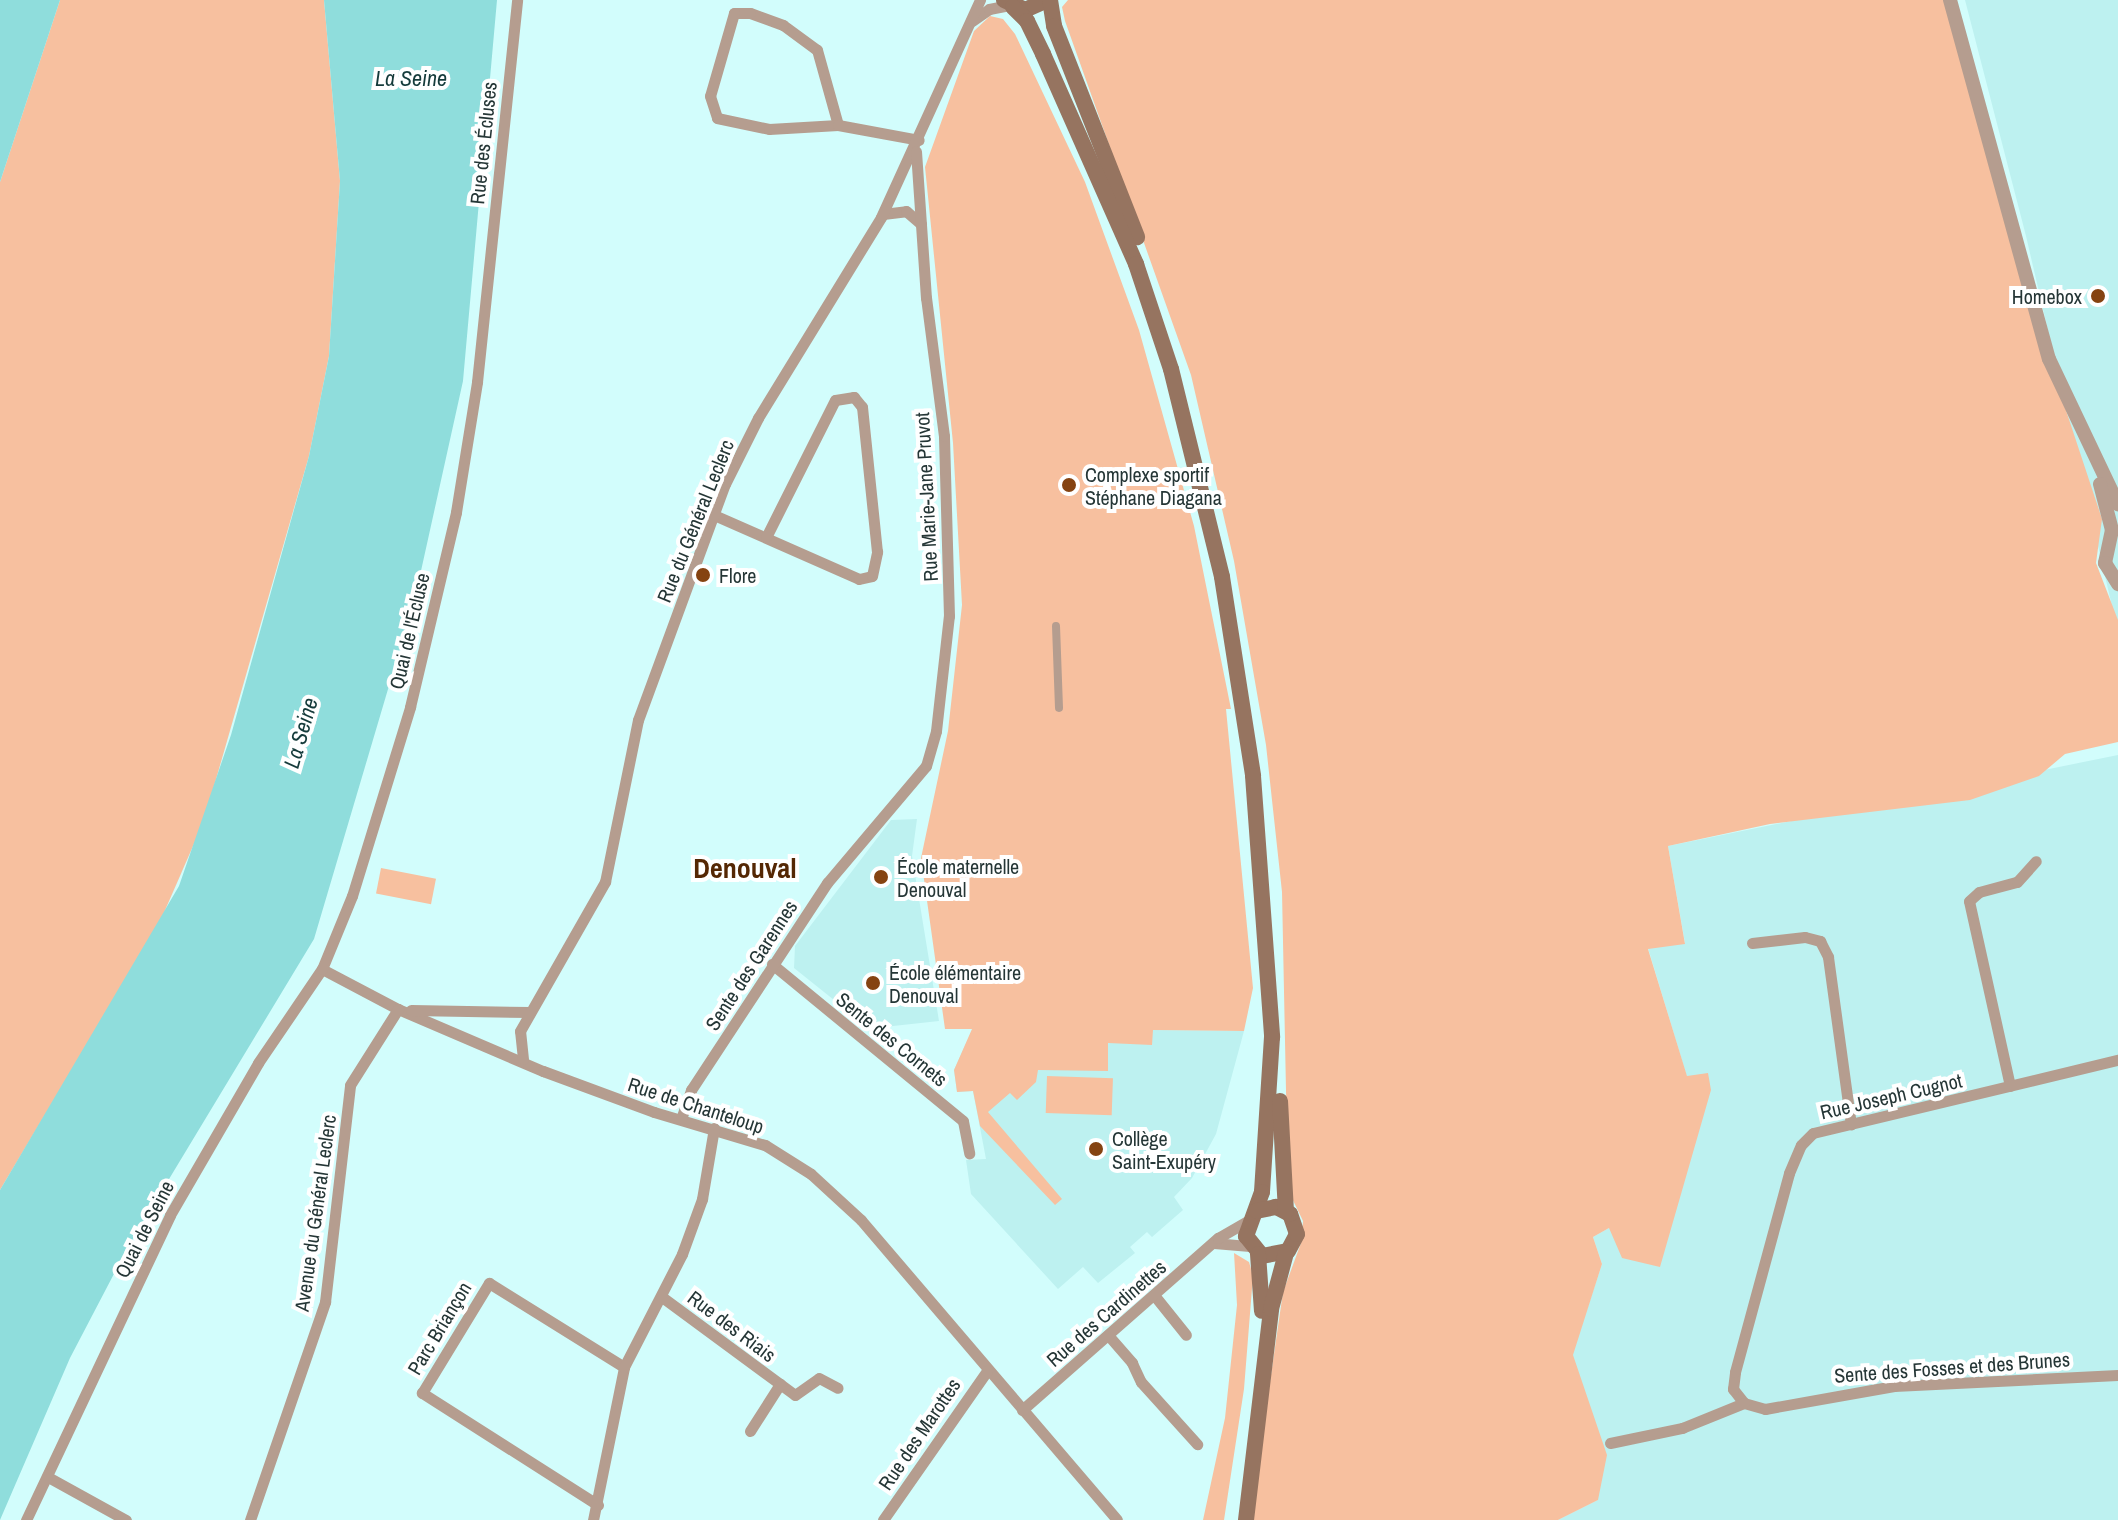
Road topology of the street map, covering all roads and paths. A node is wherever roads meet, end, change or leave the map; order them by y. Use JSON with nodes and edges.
{"nodes":[{"id":1,"x":517,"y":0,"type":"edge"},
{"id":2,"x":980,"y":0,"type":"edge"},
{"id":3,"x":1049,"y":0,"type":"edge"},
{"id":4,"x":1950,"y":0,"type":"edge"},
{"id":5,"x":1009,"y":4,"type":"edge"},
{"id":6,"x":971,"y":21,"type":"junction"},
{"id":7,"x":838,"y":125,"type":"junction"},
{"id":8,"x":918,"y":142,"type":"junction"},
{"id":9,"x":883,"y":214,"type":"junction"},
{"id":10,"x":921,"y":224,"type":"junction"},
{"id":11,"x":487,"y":291,"type":"joint"},
{"id":12,"x":2092,"y":457,"type":"junction"},
{"id":13,"x":2118,"y":504,"type":"edge"},
{"id":14,"x":714,"y":515,"type":"junction"},
{"id":15,"x":766,"y":537,"type":"junction"},
{"id":16,"x":2114,"y":539,"type":"edge"},
{"id":17,"x":2116,"y":580,"type":"edge"},
{"id":18,"x":1056,"y":626,"type":"dead end"},
{"id":19,"x":1059,"y":708,"type":"dead end"},
{"id":20,"x":926,"y":766,"type":"joint"},
{"id":21,"x":2036,"y":861,"type":"dead end"},
{"id":22,"x":1752,"y":943,"type":"dead end"},
{"id":23,"x":772,"y":964,"type":"junction"},
{"id":24,"x":322,"y":969,"type":"junction"},
{"id":25,"x":403,"y":1010,"type":"junction"},
{"id":26,"x":530,"y":1012,"type":"junction"},
{"id":27,"x":518,"y":1045,"type":"junction"},
{"id":28,"x":499,"y":1051,"type":"junction"},
{"id":29,"x":523,"y":1059,"type":"junction"},
{"id":30,"x":2118,"y":1060,"type":"edge"},
{"id":31,"x":2010,"y":1086,"type":"junction"},
{"id":32,"x":681,"y":1119,"type":"junction"},
{"id":33,"x":1851,"y":1124,"type":"junction"},
{"id":34,"x":714,"y":1128,"type":"junction"},
{"id":35,"x":969,"y":1153,"type":"dead end"},
{"id":36,"x":1286,"y":1211,"type":"junction"},
{"id":37,"x":1252,"y":1216,"type":"junction"},
{"id":38,"x":1213,"y":1243,"type":"junction"},
{"id":39,"x":1254,"y":1250,"type":"junction"},
{"id":40,"x":1286,"y":1253,"type":"junction"},
{"id":41,"x":1154,"y":1295,"type":"junction"},
{"id":42,"x":662,"y":1297,"type":"junction"},
{"id":43,"x":1108,"y":1335,"type":"junction"},
{"id":44,"x":1186,"y":1335,"type":"dead end"},
{"id":45,"x":624,"y":1367,"type":"junction"},
{"id":46,"x":987,"y":1371,"type":"junction"},
{"id":47,"x":2118,"y":1375,"type":"edge"},
{"id":48,"x":780,"y":1384,"type":"junction"},
{"id":49,"x":838,"y":1388,"type":"dead end"},
{"id":50,"x":1744,"y":1403,"type":"junction"},
{"id":51,"x":1022,"y":1410,"type":"junction"},
{"id":52,"x":750,"y":1431,"type":"dead end"},
{"id":53,"x":1610,"y":1443,"type":"dead end"},
{"id":54,"x":1197,"y":1444,"type":"dead end"},
{"id":55,"x":48,"y":1477,"type":"junction"},
{"id":56,"x":598,"y":1505,"type":"junction"},
{"id":57,"x":26,"y":1520,"type":"edge"},
{"id":58,"x":126,"y":1520,"type":"edge"},
{"id":59,"x":250,"y":1520,"type":"edge"},
{"id":60,"x":593,"y":1520,"type":"edge"},
{"id":61,"x":883,"y":1520,"type":"edge"},
{"id":62,"x":1117,"y":1520,"type":"edge"},
{"id":63,"x":1237,"y":1520,"type":"edge"},
{"id":64,"x":1246,"y":1520,"type":"edge"}],
"edges":[{"from":1,"to":11,"type":"street","name":"Rue des Écluses"},
{"from":2,"to":6,"type":"street","name":"Rue du Général Leclerc"},
{"from":3,"to":5,"type":"main road"},
{"from":3,"to":36,"type":"main road"},
{"from":4,"to":12,"type":"street"},
{"from":5,"to":6,"type":"street"},
{"from":5,"to":37,"type":"main road"},
{"from":6,"to":8,"type":"street","name":"Rue du Général Leclerc"},
{"from":7,"to":7,"type":"street"},
{"from":7,"to":8,"type":"street"},
{"from":8,"to":9,"type":"street","name":"Rue du Général Leclerc"},
{"from":8,"to":10,"type":"street","name":"Rue Marie-Jane Pruvot"},
{"from":9,"to":10,"type":"street"},
{"from":9,"to":14,"type":"street","name":"Rue du Général Leclerc"},
{"from":10,"to":20,"type":"street","name":"Rue Marie-Jane Pruvot"},
{"from":11,"to":24,"type":"street","name":"Quai de l'Écluse"},
{"from":12,"to":13,"type":"street"},
{"from":12,"to":16,"type":"street"},
{"from":14,"to":15,"type":"street"},
{"from":14,"to":26,"type":"street","name":"Rue du Général Leclerc"},
{"from":15,"to":15,"type":"street"},
{"from":16,"to":17,"type":"street"},
{"from":18,"to":19,"type":"street"},
{"from":20,"to":23,"type":"street","name":"Sente des Garennes"},
{"from":21,"to":31,"type":"street"},
{"from":22,"to":33,"type":"street"},
{"from":23,"to":32,"type":"street","name":"Sente des Garennes"},
{"from":23,"to":35,"type":"street","name":"Sente des Cornets"},
{"from":24,"to":25,"type":"street","name":"Rue de Chanteloup"},
{"from":24,"to":55,"type":"street","name":"Quai de Seine"},
{"from":25,"to":26,"type":"street"},
{"from":25,"to":28,"type":"street","name":"Rue de Chanteloup"},
{"from":25,"to":59,"type":"street","name":"Avenue du Général Leclerc"},
{"from":26,"to":27,"type":"street","name":"Rue du Général Leclerc"},
{"from":27,"to":28,"type":"street"},
{"from":27,"to":29,"type":"street"},
{"from":28,"to":29,"type":"street","name":"Rue de Chanteloup"},
{"from":29,"to":32,"type":"street","name":"Rue de Chanteloup"},
{"from":30,"to":31,"type":"street","name":"Rue Joseph Cugnot"},
{"from":31,"to":33,"type":"street","name":"Rue Joseph Cugnot"},
{"from":32,"to":34,"type":"street","name":"Rue de Chanteloup"},
{"from":33,"to":50,"type":"street","name":"Rue Joseph Cugnot"},
{"from":34,"to":42,"type":"street"},
{"from":34,"to":46,"type":"street","name":"Rue de Chanteloup"},
{"from":36,"to":37,"type":"main road"},
{"from":36,"to":40,"type":"main road"},
{"from":37,"to":38,"type":"street","name":"Rue des Cardinettes"},
{"from":37,"to":39,"type":"main road"},
{"from":38,"to":39,"type":"street"},
{"from":38,"to":41,"type":"street","name":"Rue des Cardinettes"},
{"from":39,"to":40,"type":"main road"},
{"from":39,"to":63,"type":"main road"},
{"from":40,"to":64,"type":"main road"},
{"from":41,"to":43,"type":"street","name":"Rue des Cardinettes"},
{"from":41,"to":44,"type":"street"},
{"from":42,"to":45,"type":"street"},
{"from":42,"to":48,"type":"street","name":"Rue des Riais"},
{"from":43,"to":51,"type":"street","name":"Rue des Cardinettes"},
{"from":43,"to":54,"type":"street"},
{"from":45,"to":56,"type":"street"},
{"from":45,"to":56,"type":"street","name":"Parc Briançon"},
{"from":46,"to":51,"type":"street","name":"Rue de Chanteloup"},
{"from":46,"to":61,"type":"street","name":"Rue des Marottes"},
{"from":47,"to":50,"type":"street","name":"Sente des Fosses et des Brunes"},
{"from":48,"to":49,"type":"street","name":"Rue des Riais"},
{"from":48,"to":52,"type":"street","name":"Rue des Riais"},
{"from":50,"to":53,"type":"street"},
{"from":51,"to":62,"type":"street","name":"Rue de Chanteloup"},
{"from":55,"to":57,"type":"street","name":"Quai de Seine"},
{"from":55,"to":58,"type":"street"},
{"from":56,"to":60,"type":"street"}]}
